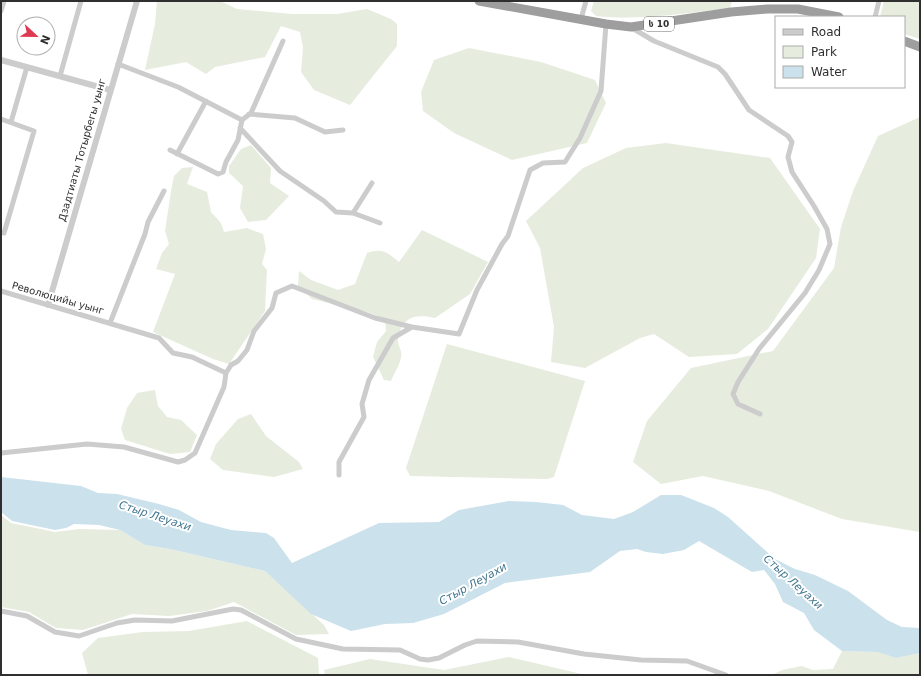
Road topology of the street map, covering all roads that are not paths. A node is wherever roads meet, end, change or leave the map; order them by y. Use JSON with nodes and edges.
{"nodes":[{"id":1,"x":4,"y":1,"type":"edge"},
{"id":2,"x":81,"y":1,"type":"edge"},
{"id":3,"x":137,"y":1,"type":"edge"},
{"id":4,"x":479,"y":1,"type":"edge"},
{"id":5,"x":586,"y":1,"type":"edge"},
{"id":6,"x":879,"y":1,"type":"edge"},
{"id":7,"x":1,"y":11,"type":"edge"},
{"id":8,"x":834,"y":16,"type":"edge"},
{"id":9,"x":875,"y":16,"type":"edge"},
{"id":10,"x":581,"y":19,"type":"junction"},
{"id":11,"x":606,"y":24,"type":"junction"},
{"id":12,"x":631,"y":27,"type":"junction"},
{"id":13,"x":283,"y":41,"type":"dead end"},
{"id":14,"x":905,"y":41,"type":"edge"},
{"id":15,"x":920,"y":48,"type":"edge"},
{"id":16,"x":1,"y":60,"type":"edge"},
{"id":17,"x":118,"y":64,"type":"junction"},
{"id":18,"x":27,"y":67,"type":"junction"},
{"id":19,"x":60,"y":76,"type":"junction"},
{"id":20,"x":110,"y":90,"type":"junction"},
{"id":21,"x":206,"y":101,"type":"junction"},
{"id":22,"x":249,"y":114,"type":"junction"},
{"id":23,"x":1,"y":119,"type":"edge"},
{"id":24,"x":242,"y":120,"type":"junction"},
{"id":25,"x":11,"y":122,"type":"junction"},
{"id":26,"x":240,"y":128,"type":"junction"},
{"id":27,"x":343,"y":130,"type":"dead end"},
{"id":28,"x":170,"y":150,"type":"dead end"},
{"id":29,"x":177,"y":154,"type":"junction"},
{"id":30,"x":372,"y":183,"type":"dead end"},
{"id":31,"x":164,"y":191,"type":"dead end"},
{"id":32,"x":353,"y":213,"type":"junction"},
{"id":33,"x":380,"y":223,"type":"dead end"},
{"id":34,"x":1,"y":232,"type":"edge"},
{"id":35,"x":1,"y":291,"type":"edge"},
{"id":36,"x":48,"y":305,"type":"junction"},
{"id":37,"x":110,"y":323,"type":"junction"},
{"id":38,"x":412,"y":328,"type":"junction"},
{"id":39,"x":226,"y":373,"type":"junction"},
{"id":40,"x":760,"y":414,"type":"dead end"},
{"id":41,"x":1,"y":453,"type":"edge"},
{"id":42,"x":340,"y":475,"type":"dead end"},
{"id":43,"x":1,"y":611,"type":"edge"},
{"id":44,"x":726,"y":675,"type":"edge"}],
"edges":[{"from":1,"to":7,"type":"street"},
{"from":2,"to":19,"type":"street"},
{"from":3,"to":17,"type":"street","name":"Дзадтиаты Тотырбегы уынг"},
{"from":4,"to":10,"type":"highway","number":"ს 10"},
{"from":5,"to":10,"type":"street"},
{"from":6,"to":9,"type":"street"},
{"from":8,"to":12,"type":"highway","number":"ს 10"},
{"from":10,"to":11,"type":"highway","number":"ს 10"},
{"from":11,"to":12,"type":"highway","number":"ს 10"},
{"from":11,"to":38,"type":"street"},
{"from":12,"to":40,"type":"street"},
{"from":13,"to":22,"type":"street"},
{"from":14,"to":15,"type":"highway"},
{"from":16,"to":18,"type":"street"},
{"from":17,"to":20,"type":"street","name":"Дзадтиаты Тотырбегы уынг"},
{"from":17,"to":21,"type":"street"},
{"from":18,"to":19,"type":"street"},
{"from":18,"to":25,"type":"street"},
{"from":19,"to":20,"type":"street"},
{"from":20,"to":36,"type":"street","name":"Дзадтиаты Тотырбегы уынг"},
{"from":21,"to":24,"type":"street"},
{"from":21,"to":29,"type":"street"},
{"from":22,"to":24,"type":"street"},
{"from":22,"to":27,"type":"street"},
{"from":23,"to":25,"type":"street"},
{"from":24,"to":26,"type":"street"},
{"from":25,"to":34,"type":"street"},
{"from":26,"to":29,"type":"street"},
{"from":26,"to":32,"type":"street"},
{"from":28,"to":29,"type":"street"},
{"from":30,"to":32,"type":"street"},
{"from":31,"to":37,"type":"street"},
{"from":32,"to":33,"type":"street"},
{"from":35,"to":36,"type":"street","name":"Революцийы уынг"},
{"from":36,"to":37,"type":"street","name":"Революцийы уынг"},
{"from":37,"to":39,"type":"street","name":"Революцийы уынг"},
{"from":38,"to":39,"type":"street"},
{"from":38,"to":42,"type":"street"},
{"from":39,"to":41,"type":"street"},
{"from":43,"to":44,"type":"street"}]}
